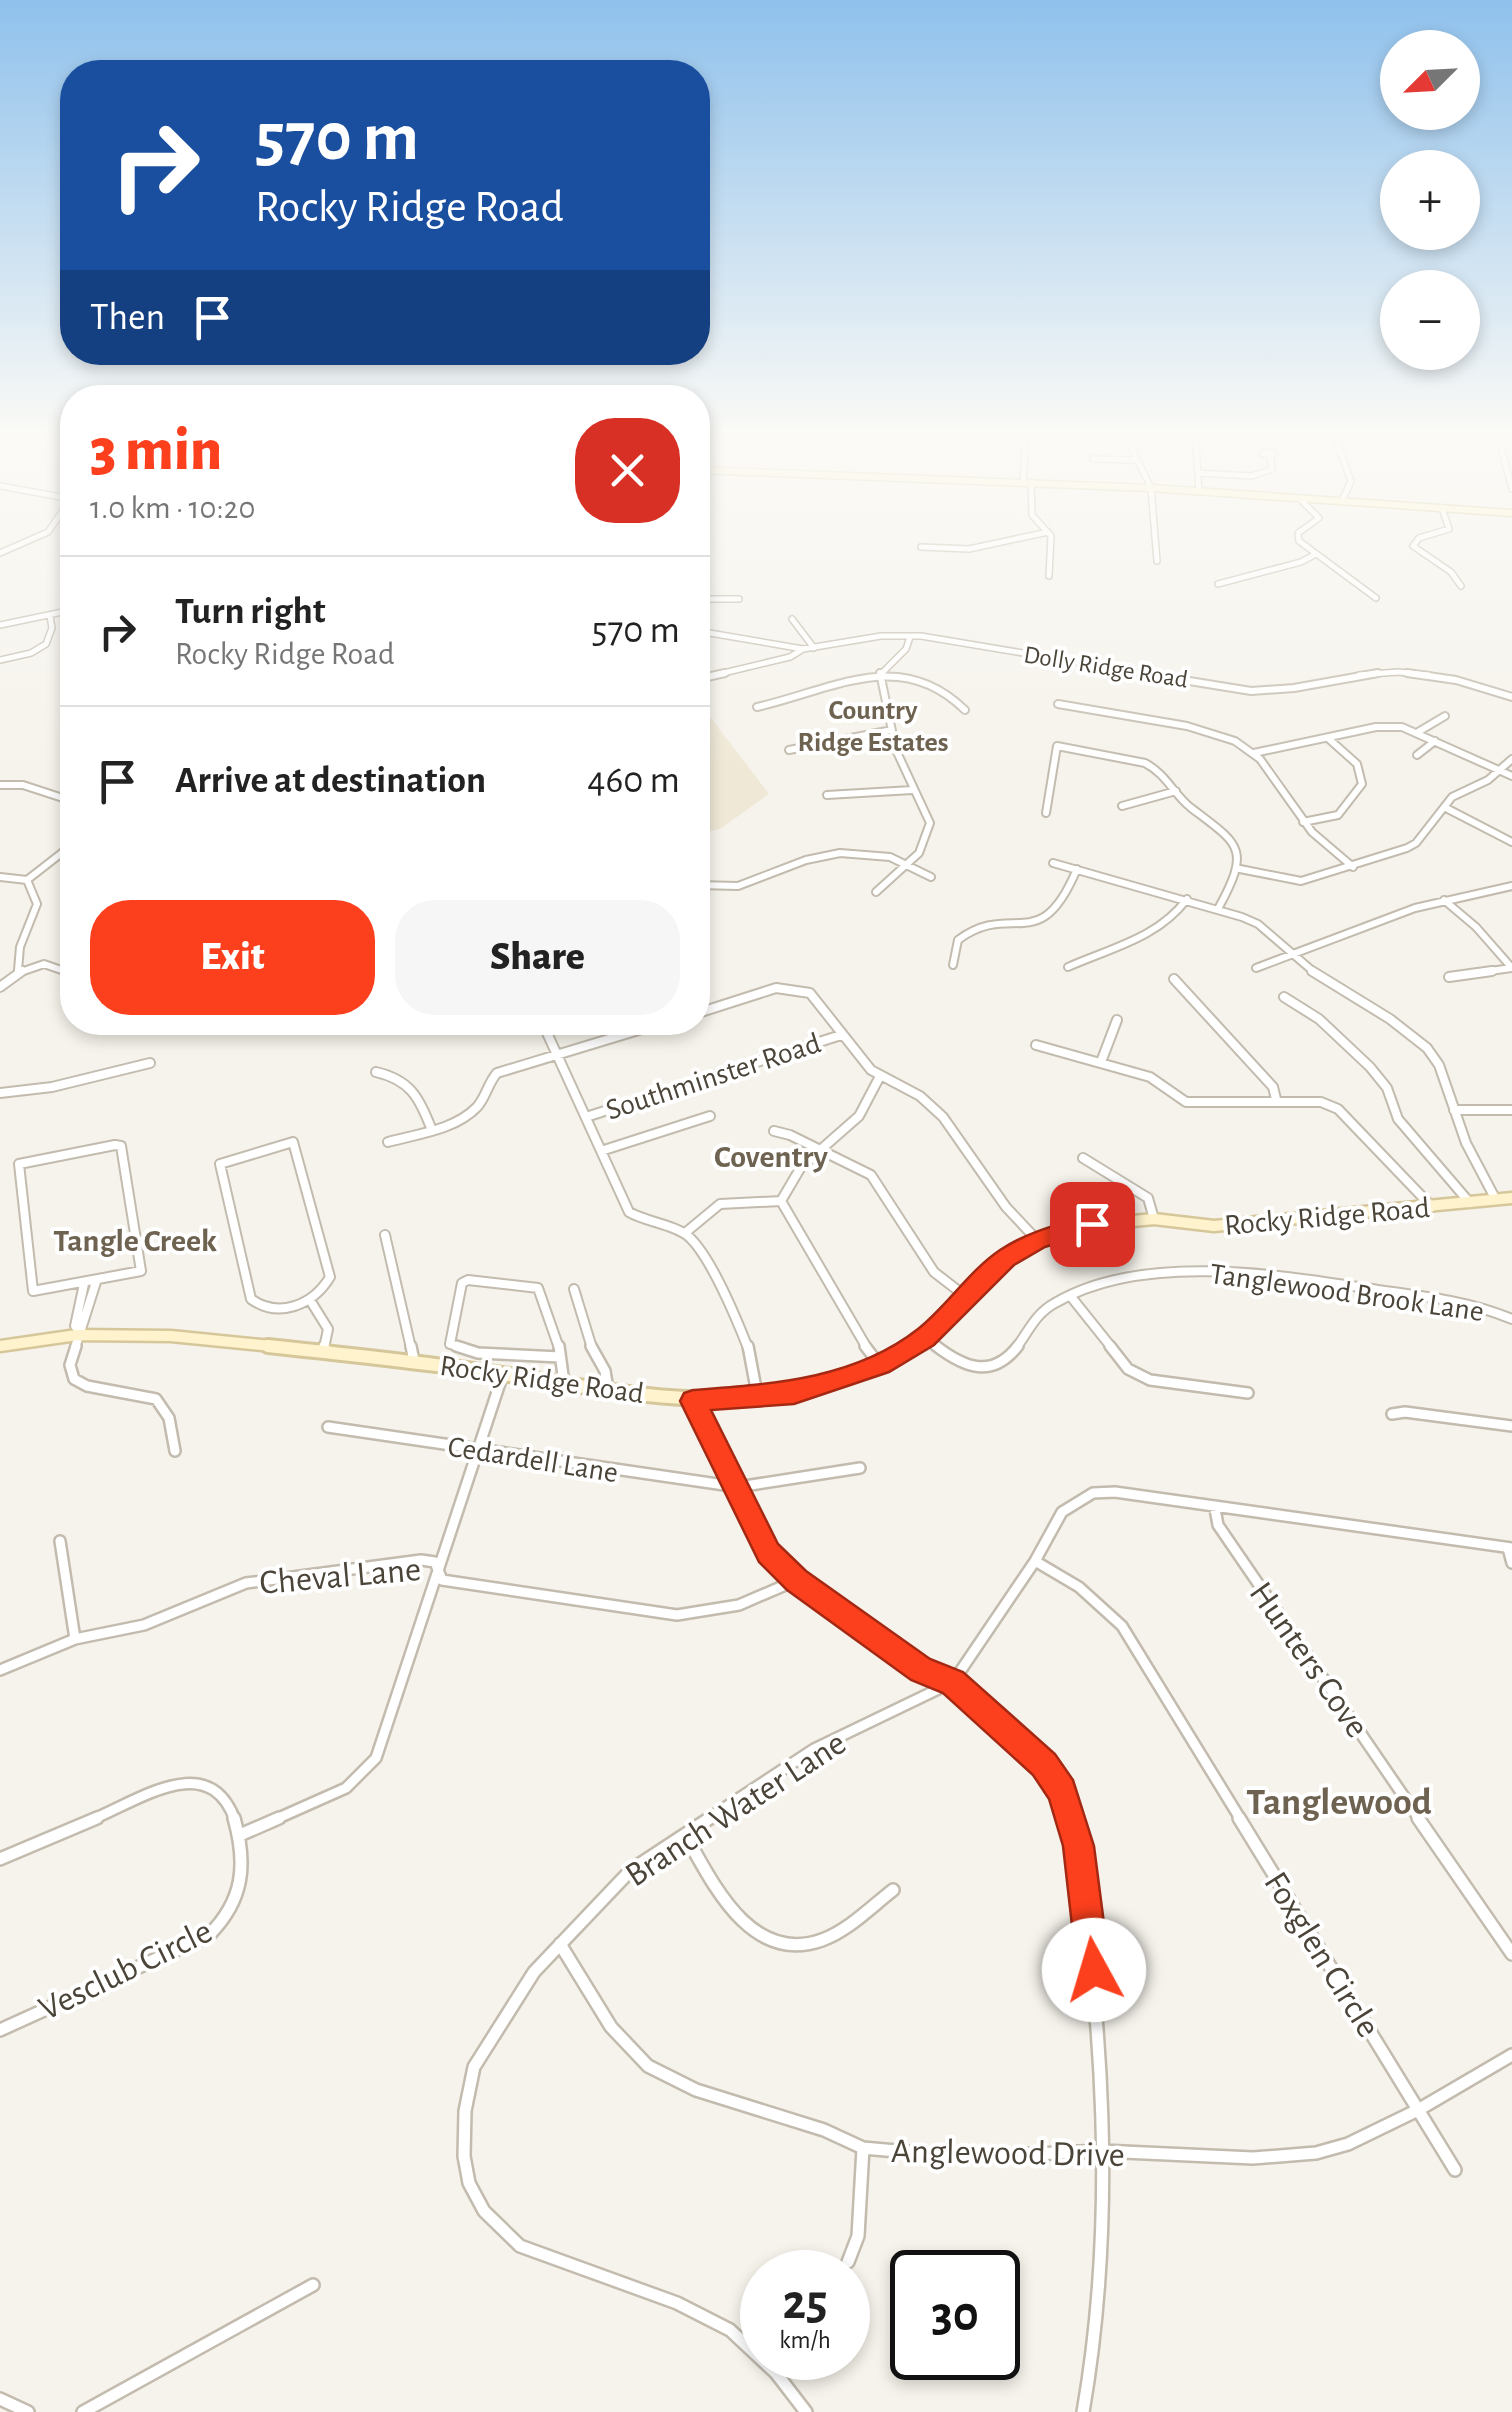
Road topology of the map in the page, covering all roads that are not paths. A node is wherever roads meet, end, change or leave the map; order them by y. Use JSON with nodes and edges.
{"nodes":[{"id":1,"x":1051,"y":550,"type":"edge"},
{"id":2,"x":1156,"y":550,"type":"edge"},
{"id":3,"x":1310,"y":550,"type":"edge"},
{"id":4,"x":1416,"y":550,"type":"edge"},
{"id":5,"x":1316,"y":554,"type":"junction"},
{"id":6,"x":1157,"y":561,"type":"dead end"},
{"id":7,"x":1049,"y":576,"type":"dead end"},
{"id":8,"x":1218,"y":584,"type":"dead end"},
{"id":9,"x":1461,"y":586,"type":"dead end"},
{"id":10,"x":1376,"y":598,"type":"dead end"},
{"id":11,"x":710,"y":599,"type":"edge"},
{"id":12,"x":739,"y":599,"type":"dead end"},
{"id":13,"x":60,"y":613,"type":"edge"},
{"id":14,"x":50,"y":616,"type":"junction"},
{"id":15,"x":792,"y":619,"type":"dead end"},
{"id":16,"x":0,"y":624,"type":"edge"},
{"id":17,"x":710,"y":632,"type":"edge"},
{"id":18,"x":910,"y":637,"type":"junction"},
{"id":19,"x":814,"y":648,"type":"junction"},
{"id":20,"x":803,"y":649,"type":"junction"},
{"id":21,"x":0,"y":660,"type":"edge"},
{"id":22,"x":710,"y":676,"type":"edge"},
{"id":23,"x":881,"y":677,"type":"junction"},
{"id":24,"x":1512,"y":697,"type":"edge"},
{"id":25,"x":1058,"y":704,"type":"dead end"},
{"id":26,"x":757,"y":707,"type":"dead end"},
{"id":27,"x":965,"y":710,"type":"dead end"},
{"id":28,"x":1445,"y":716,"type":"dead end"},
{"id":29,"x":887,"y":731,"type":"junction"},
{"id":30,"x":1418,"y":732,"type":"junction"},
{"id":31,"x":1330,"y":738,"type":"junction"},
{"id":32,"x":1435,"y":740,"type":"junction"},
{"id":33,"x":789,"y":750,"type":"dead end"},
{"id":34,"x":1254,"y":753,"type":"junction"},
{"id":35,"x":1418,"y":755,"type":"dead end"},
{"id":36,"x":1512,"y":759,"type":"edge"},
{"id":37,"x":1500,"y":771,"type":"junction"},
{"id":38,"x":1512,"y":776,"type":"edge"},
{"id":39,"x":0,"y":784,"type":"edge"},
{"id":40,"x":912,"y":790,"type":"junction"},
{"id":41,"x":1176,"y":791,"type":"junction"},
{"id":42,"x":827,"y":795,"type":"dead end"},
{"id":43,"x":60,"y":797,"type":"edge"},
{"id":44,"x":1122,"y":806,"type":"dead end"},
{"id":45,"x":1446,"y":808,"type":"junction"},
{"id":46,"x":1046,"y":813,"type":"dead end"},
{"id":47,"x":1303,"y":822,"type":"junction"},
{"id":48,"x":1512,"y":842,"type":"edge"},
{"id":49,"x":60,"y":854,"type":"edge"},
{"id":50,"x":1052,"y":863,"type":"dead end"},
{"id":51,"x":905,"y":864,"type":"junction"},
{"id":52,"x":1353,"y":867,"type":"junction"},
{"id":53,"x":1077,"y":869,"type":"junction"},
{"id":54,"x":1240,"y":869,"type":"junction"},
{"id":55,"x":0,"y":877,"type":"edge"},
{"id":56,"x":930,"y":877,"type":"dead end"},
{"id":57,"x":27,"y":880,"type":"junction"},
{"id":58,"x":710,"y":885,"type":"edge"},
{"id":59,"x":1512,"y":886,"type":"edge"},
{"id":60,"x":876,"y":892,"type":"dead end"},
{"id":61,"x":1187,"y":900,"type":"junction"},
{"id":62,"x":1444,"y":900,"type":"junction"},
{"id":63,"x":1218,"y":907,"type":"junction"},
{"id":64,"x":1292,"y":956,"type":"junction"},
{"id":65,"x":953,"y":965,"type":"dead end"},
{"id":66,"x":60,"y":966,"type":"edge"},
{"id":67,"x":1068,"y":967,"type":"dead end"},
{"id":68,"x":1256,"y":968,"type":"dead end"},
{"id":69,"x":1512,"y":968,"type":"edge"},
{"id":70,"x":18,"y":970,"type":"junction"},
{"id":71,"x":1449,"y":977,"type":"dead end"},
{"id":72,"x":1174,"y":978,"type":"dead end"},
{"id":73,"x":0,"y":987,"type":"edge"},
{"id":74,"x":1284,"y":997,"type":"dead end"},
{"id":75,"x":710,"y":1009,"type":"edge"},
{"id":76,"x":1117,"y":1020,"type":"dead end"},
{"id":77,"x":547,"y":1035,"type":"edge"},
{"id":78,"x":624,"y":1035,"type":"edge"},
{"id":79,"x":841,"y":1036,"type":"junction"},
{"id":80,"x":1036,"y":1045,"type":"dead end"},
{"id":81,"x":556,"y":1056,"type":"junction"},
{"id":82,"x":150,"y":1062,"type":"dead end"},
{"id":83,"x":1101,"y":1062,"type":"junction"},
{"id":84,"x":376,"y":1072,"type":"dead end"},
{"id":85,"x":880,"y":1078,"type":"junction"},
{"id":86,"x":0,"y":1092,"type":"edge"},
{"id":87,"x":1276,"y":1098,"type":"junction"},
{"id":88,"x":1454,"y":1110,"type":"junction"},
{"id":89,"x":1512,"y":1110,"type":"edge"},
{"id":90,"x":586,"y":1116,"type":"junction"},
{"id":91,"x":710,"y":1116,"type":"dead end"},
{"id":92,"x":431,"y":1128,"type":"junction"},
{"id":93,"x":774,"y":1131,"type":"dead end"},
{"id":94,"x":388,"y":1142,"type":"dead end"},
{"id":95,"x":601,"y":1151,"type":"junction"},
{"id":96,"x":821,"y":1152,"type":"junction"},
{"id":97,"x":1082,"y":1158,"type":"dead end"},
{"id":98,"x":1512,"y":1198,"type":"edge"},
{"id":99,"x":1496,"y":1200,"type":"junction"},
{"id":100,"x":782,"y":1201,"type":"junction"},
{"id":101,"x":1470,"y":1203,"type":"junction"},
{"id":102,"x":1432,"y":1207,"type":"junction"},
{"id":103,"x":1154,"y":1220,"type":"junction"},
{"id":104,"x":685,"y":1233,"type":"junction"},
{"id":105,"x":385,"y":1235,"type":"dead end"},
{"id":106,"x":1037,"y":1240,"type":"junction"},
{"id":107,"x":96,"y":1282,"type":"junction"},
{"id":108,"x":84,"y":1284,"type":"junction"},
{"id":109,"x":574,"y":1289,"type":"dead end"},
{"id":110,"x":964,"y":1296,"type":"junction"},
{"id":111,"x":1072,"y":1298,"type":"junction"},
{"id":112,"x":310,"y":1300,"type":"junction"},
{"id":113,"x":84,"y":1309,"type":"junction"},
{"id":114,"x":1512,"y":1319,"type":"edge"},
{"id":115,"x":78,"y":1332,"type":"junction"},
{"id":116,"x":926,"y":1337,"type":"junction"},
{"id":117,"x":0,"y":1346,"type":"edge"},
{"id":118,"x":324,"y":1352,"type":"junction"},
{"id":119,"x":560,"y":1358,"type":"junction"},
{"id":120,"x":414,"y":1361,"type":"junction"},
{"id":121,"x":880,"y":1364,"type":"junction"},
{"id":122,"x":504,"y":1374,"type":"junction"},
{"id":123,"x":564,"y":1382,"type":"junction"},
{"id":124,"x":608,"y":1389,"type":"junction"},
{"id":125,"x":1248,"y":1394,"type":"dead end"},
{"id":126,"x":758,"y":1398,"type":"junction"},
{"id":127,"x":693,"y":1401,"type":"junction"},
{"id":128,"x":1392,"y":1414,"type":"dead end"},
{"id":129,"x":1512,"y":1426,"type":"edge"},
{"id":130,"x":328,"y":1427,"type":"dead end"},
{"id":131,"x":175,"y":1451,"type":"dead end"},
{"id":132,"x":479,"y":1452,"type":"junction"},
{"id":133,"x":860,"y":1468,"type":"dead end"},
{"id":134,"x":738,"y":1487,"type":"junction"},
{"id":135,"x":1216,"y":1509,"type":"junction"},
{"id":136,"x":60,"y":1541,"type":"dead end"},
{"id":137,"x":1510,"y":1548,"type":"edge"},
{"id":138,"x":1035,"y":1561,"type":"junction"},
{"id":139,"x":1512,"y":1563,"type":"edge"},
{"id":140,"x":439,"y":1572,"type":"junction"},
{"id":141,"x":796,"y":1580,"type":"junction"},
{"id":142,"x":75,"y":1640,"type":"junction"},
{"id":143,"x":0,"y":1670,"type":"edge"},
{"id":144,"x":953,"y":1682,"type":"junction"},
{"id":145,"x":240,"y":1835,"type":"junction"},
{"id":146,"x":686,"y":1836,"type":"junction"},
{"id":147,"x":0,"y":1859,"type":"edge"},
{"id":148,"x":893,"y":1890,"type":"dead end"},
{"id":149,"x":560,"y":1944,"type":"junction"},
{"id":150,"x":1512,"y":1954,"type":"edge"},
{"id":151,"x":0,"y":2030,"type":"edge"},
{"id":152,"x":1512,"y":2055,"type":"edge"},
{"id":153,"x":1418,"y":2110,"type":"junction"},
{"id":154,"x":863,"y":2148,"type":"junction"},
{"id":155,"x":1102,"y":2151,"type":"junction"},
{"id":156,"x":1455,"y":2170,"type":"dead end"},
{"id":157,"x":853,"y":2250,"type":"edge"},
{"id":158,"x":313,"y":2286,"type":"dead end"},
{"id":159,"x":0,"y":2399,"type":"edge"},
{"id":160,"x":28,"y":2412,"type":"edge"},
{"id":161,"x":83,"y":2412,"type":"edge"},
{"id":162,"x":806,"y":2412,"type":"edge"},
{"id":163,"x":1083,"y":2412,"type":"edge"}],
"edges":[{"from":1,"to":7,"type":"street"},
{"from":2,"to":6,"type":"street"},
{"from":3,"to":5,"type":"street"},
{"from":4,"to":9,"type":"street"},
{"from":5,"to":8,"type":"street"},
{"from":5,"to":10,"type":"street"},
{"from":11,"to":12,"type":"street"},
{"from":13,"to":14,"type":"street"},
{"from":14,"to":16,"type":"street"},
{"from":14,"to":21,"type":"street"},
{"from":15,"to":19,"type":"street"},
{"from":17,"to":20,"type":"street","name":"Dolly Ridge Road"},
{"from":18,"to":19,"type":"street","name":"Dolly Ridge Road"},
{"from":18,"to":23,"type":"street"},
{"from":18,"to":24,"type":"street","name":"Dolly Ridge Road"},
{"from":19,"to":20,"type":"street","name":"Dolly Ridge Road"},
{"from":20,"to":22,"type":"street"},
{"from":23,"to":26,"type":"street"},
{"from":23,"to":27,"type":"street"},
{"from":23,"to":29,"type":"street"},
{"from":25,"to":34,"type":"street"},
{"from":28,"to":30,"type":"street"},
{"from":29,"to":33,"type":"street"},
{"from":29,"to":40,"type":"street"},
{"from":30,"to":31,"type":"street"},
{"from":30,"to":32,"type":"street"},
{"from":31,"to":34,"type":"street"},
{"from":31,"to":47,"type":"street"},
{"from":32,"to":35,"type":"street"},
{"from":32,"to":37,"type":"street"},
{"from":34,"to":47,"type":"street"},
{"from":36,"to":37,"type":"street"},
{"from":37,"to":38,"type":"street"},
{"from":37,"to":45,"type":"street"},
{"from":39,"to":43,"type":"street"},
{"from":40,"to":42,"type":"street"},
{"from":40,"to":51,"type":"street"},
{"from":41,"to":44,"type":"street"},
{"from":41,"to":46,"type":"street"},
{"from":41,"to":54,"type":"street"},
{"from":45,"to":48,"type":"street"},
{"from":45,"to":52,"type":"street"},
{"from":47,"to":52,"type":"street"},
{"from":49,"to":57,"type":"street"},
{"from":50,"to":53,"type":"street"},
{"from":51,"to":56,"type":"street"},
{"from":51,"to":58,"type":"street"},
{"from":51,"to":60,"type":"street"},
{"from":52,"to":54,"type":"street"},
{"from":53,"to":61,"type":"street"},
{"from":53,"to":65,"type":"street"},
{"from":54,"to":63,"type":"street"},
{"from":55,"to":57,"type":"street"},
{"from":57,"to":70,"type":"street"},
{"from":59,"to":62,"type":"street"},
{"from":61,"to":63,"type":"street"},
{"from":61,"to":67,"type":"street"},
{"from":62,"to":64,"type":"street"},
{"from":62,"to":69,"type":"street"},
{"from":63,"to":64,"type":"street"},
{"from":64,"to":68,"type":"street"},
{"from":64,"to":88,"type":"street"},
{"from":66,"to":70,"type":"street"},
{"from":69,"to":71,"type":"street"},
{"from":70,"to":73,"type":"street"},
{"from":72,"to":87,"type":"street"},
{"from":74,"to":101,"type":"street"},
{"from":75,"to":79,"type":"street"},
{"from":76,"to":83,"type":"street"},
{"from":77,"to":81,"type":"street"},
{"from":78,"to":81,"type":"street"},
{"from":79,"to":85,"type":"street"},
{"from":79,"to":90,"type":"street","name":"Southminster Road"},
{"from":80,"to":83,"type":"street"},
{"from":81,"to":90,"type":"street"},
{"from":81,"to":92,"type":"street"},
{"from":82,"to":86,"type":"street"},
{"from":83,"to":87,"type":"street"},
{"from":84,"to":92,"type":"street"},
{"from":85,"to":96,"type":"street"},
{"from":85,"to":106,"type":"street"},
{"from":87,"to":102,"type":"street"},
{"from":88,"to":89,"type":"street"},
{"from":88,"to":99,"type":"street"},
{"from":90,"to":95,"type":"street"},
{"from":91,"to":95,"type":"street"},
{"from":92,"to":94,"type":"street"},
{"from":93,"to":96,"type":"street"},
{"from":95,"to":104,"type":"street"},
{"from":96,"to":100,"type":"street"},
{"from":96,"to":110,"type":"street"},
{"from":97,"to":103,"type":"street"},
{"from":98,"to":99,"type":"main road","name":"Rocky Ridge Road"},
{"from":99,"to":101,"type":"main road","name":"Rocky Ridge Road"},
{"from":100,"to":104,"type":"street"},
{"from":100,"to":121,"type":"street"},
{"from":101,"to":102,"type":"main road","name":"Rocky Ridge Road"},
{"from":102,"to":103,"type":"main road","name":"Rocky Ridge Road"},
{"from":103,"to":106,"type":"main road","name":"Rocky Ridge Road"},
{"from":104,"to":126,"type":"street"},
{"from":105,"to":120,"type":"street"},
{"from":106,"to":110,"type":"main road","name":"Rocky Ridge Road"},
{"from":107,"to":108,"type":"street"},
{"from":107,"to":108,"type":"street"},
{"from":107,"to":113,"type":"street"},
{"from":108,"to":113,"type":"street"},
{"from":109,"to":124,"type":"street"},
{"from":110,"to":116,"type":"main road","name":"Rocky Ridge Road"},
{"from":111,"to":114,"type":"street","name":"Tanglewood Brook Lane"},
{"from":111,"to":116,"type":"street","name":"Tanglewood Brook Lane"},
{"from":111,"to":125,"type":"street"},
{"from":112,"to":112,"type":"street"},
{"from":112,"to":118,"type":"street"},
{"from":113,"to":115,"type":"street"},
{"from":115,"to":117,"type":"main road","name":"Rocky Ridge Road"},
{"from":115,"to":118,"type":"main road","name":"Rocky Ridge Road"},
{"from":115,"to":131,"type":"street"},
{"from":116,"to":121,"type":"main road","name":"Rocky Ridge Road"},
{"from":118,"to":120,"type":"main road","name":"Rocky Ridge Road"},
{"from":119,"to":119,"type":"street"},
{"from":119,"to":123,"type":"street"},
{"from":120,"to":122,"type":"main road","name":"Rocky Ridge Road"},
{"from":121,"to":126,"type":"main road","name":"Rocky Ridge Road"},
{"from":122,"to":123,"type":"main road","name":"Rocky Ridge Road"},
{"from":122,"to":132,"type":"street"},
{"from":123,"to":124,"type":"main road","name":"Rocky Ridge Road"},
{"from":124,"to":127,"type":"main road","name":"Rocky Ridge Road"},
{"from":126,"to":127,"type":"main road","name":"Rocky Ridge Road"},
{"from":127,"to":134,"type":"street"},
{"from":128,"to":129,"type":"street"},
{"from":130,"to":132,"type":"street","name":"Cedardell Lane"},
{"from":132,"to":134,"type":"street","name":"Cedardell Lane"},
{"from":132,"to":140,"type":"street"},
{"from":133,"to":134,"type":"street","name":"Cedardell Lane"},
{"from":134,"to":141,"type":"street"},
{"from":135,"to":137,"type":"street"},
{"from":135,"to":138,"type":"street"},
{"from":135,"to":150,"type":"street","name":"Hunters Cove"},
{"from":136,"to":142,"type":"street"},
{"from":137,"to":139,"type":"street"},
{"from":138,"to":144,"type":"street"},
{"from":138,"to":153,"type":"street","name":"Foxglen Circle"},
{"from":140,"to":141,"type":"street","name":"Cheval Lane"},
{"from":140,"to":142,"type":"street","name":"Cheval Lane"},
{"from":140,"to":145,"type":"street"},
{"from":141,"to":144,"type":"street"},
{"from":142,"to":143,"type":"street","name":"Cheval Lane"},
{"from":144,"to":146,"type":"street","name":"Branch Water Lane"},
{"from":144,"to":155,"type":"street"},
{"from":145,"to":147,"type":"street","name":"Vesclub Circle"},
{"from":145,"to":151,"type":"street","name":"Vesclub Circle"},
{"from":146,"to":148,"type":"street"},
{"from":146,"to":149,"type":"street","name":"Branch Water Lane"},
{"from":149,"to":154,"type":"street","name":"Anglewood Drive"},
{"from":149,"to":162,"type":"street","name":"Branch Water Lane"},
{"from":152,"to":153,"type":"street","name":"Anglewood Drive"},
{"from":153,"to":155,"type":"street","name":"Anglewood Drive"},
{"from":153,"to":156,"type":"street","name":"Foxglen Circle"},
{"from":154,"to":155,"type":"street","name":"Anglewood Drive"},
{"from":154,"to":157,"type":"street"},
{"from":155,"to":163,"type":"street"},
{"from":158,"to":161,"type":"street"},
{"from":159,"to":160,"type":"street"}]}
